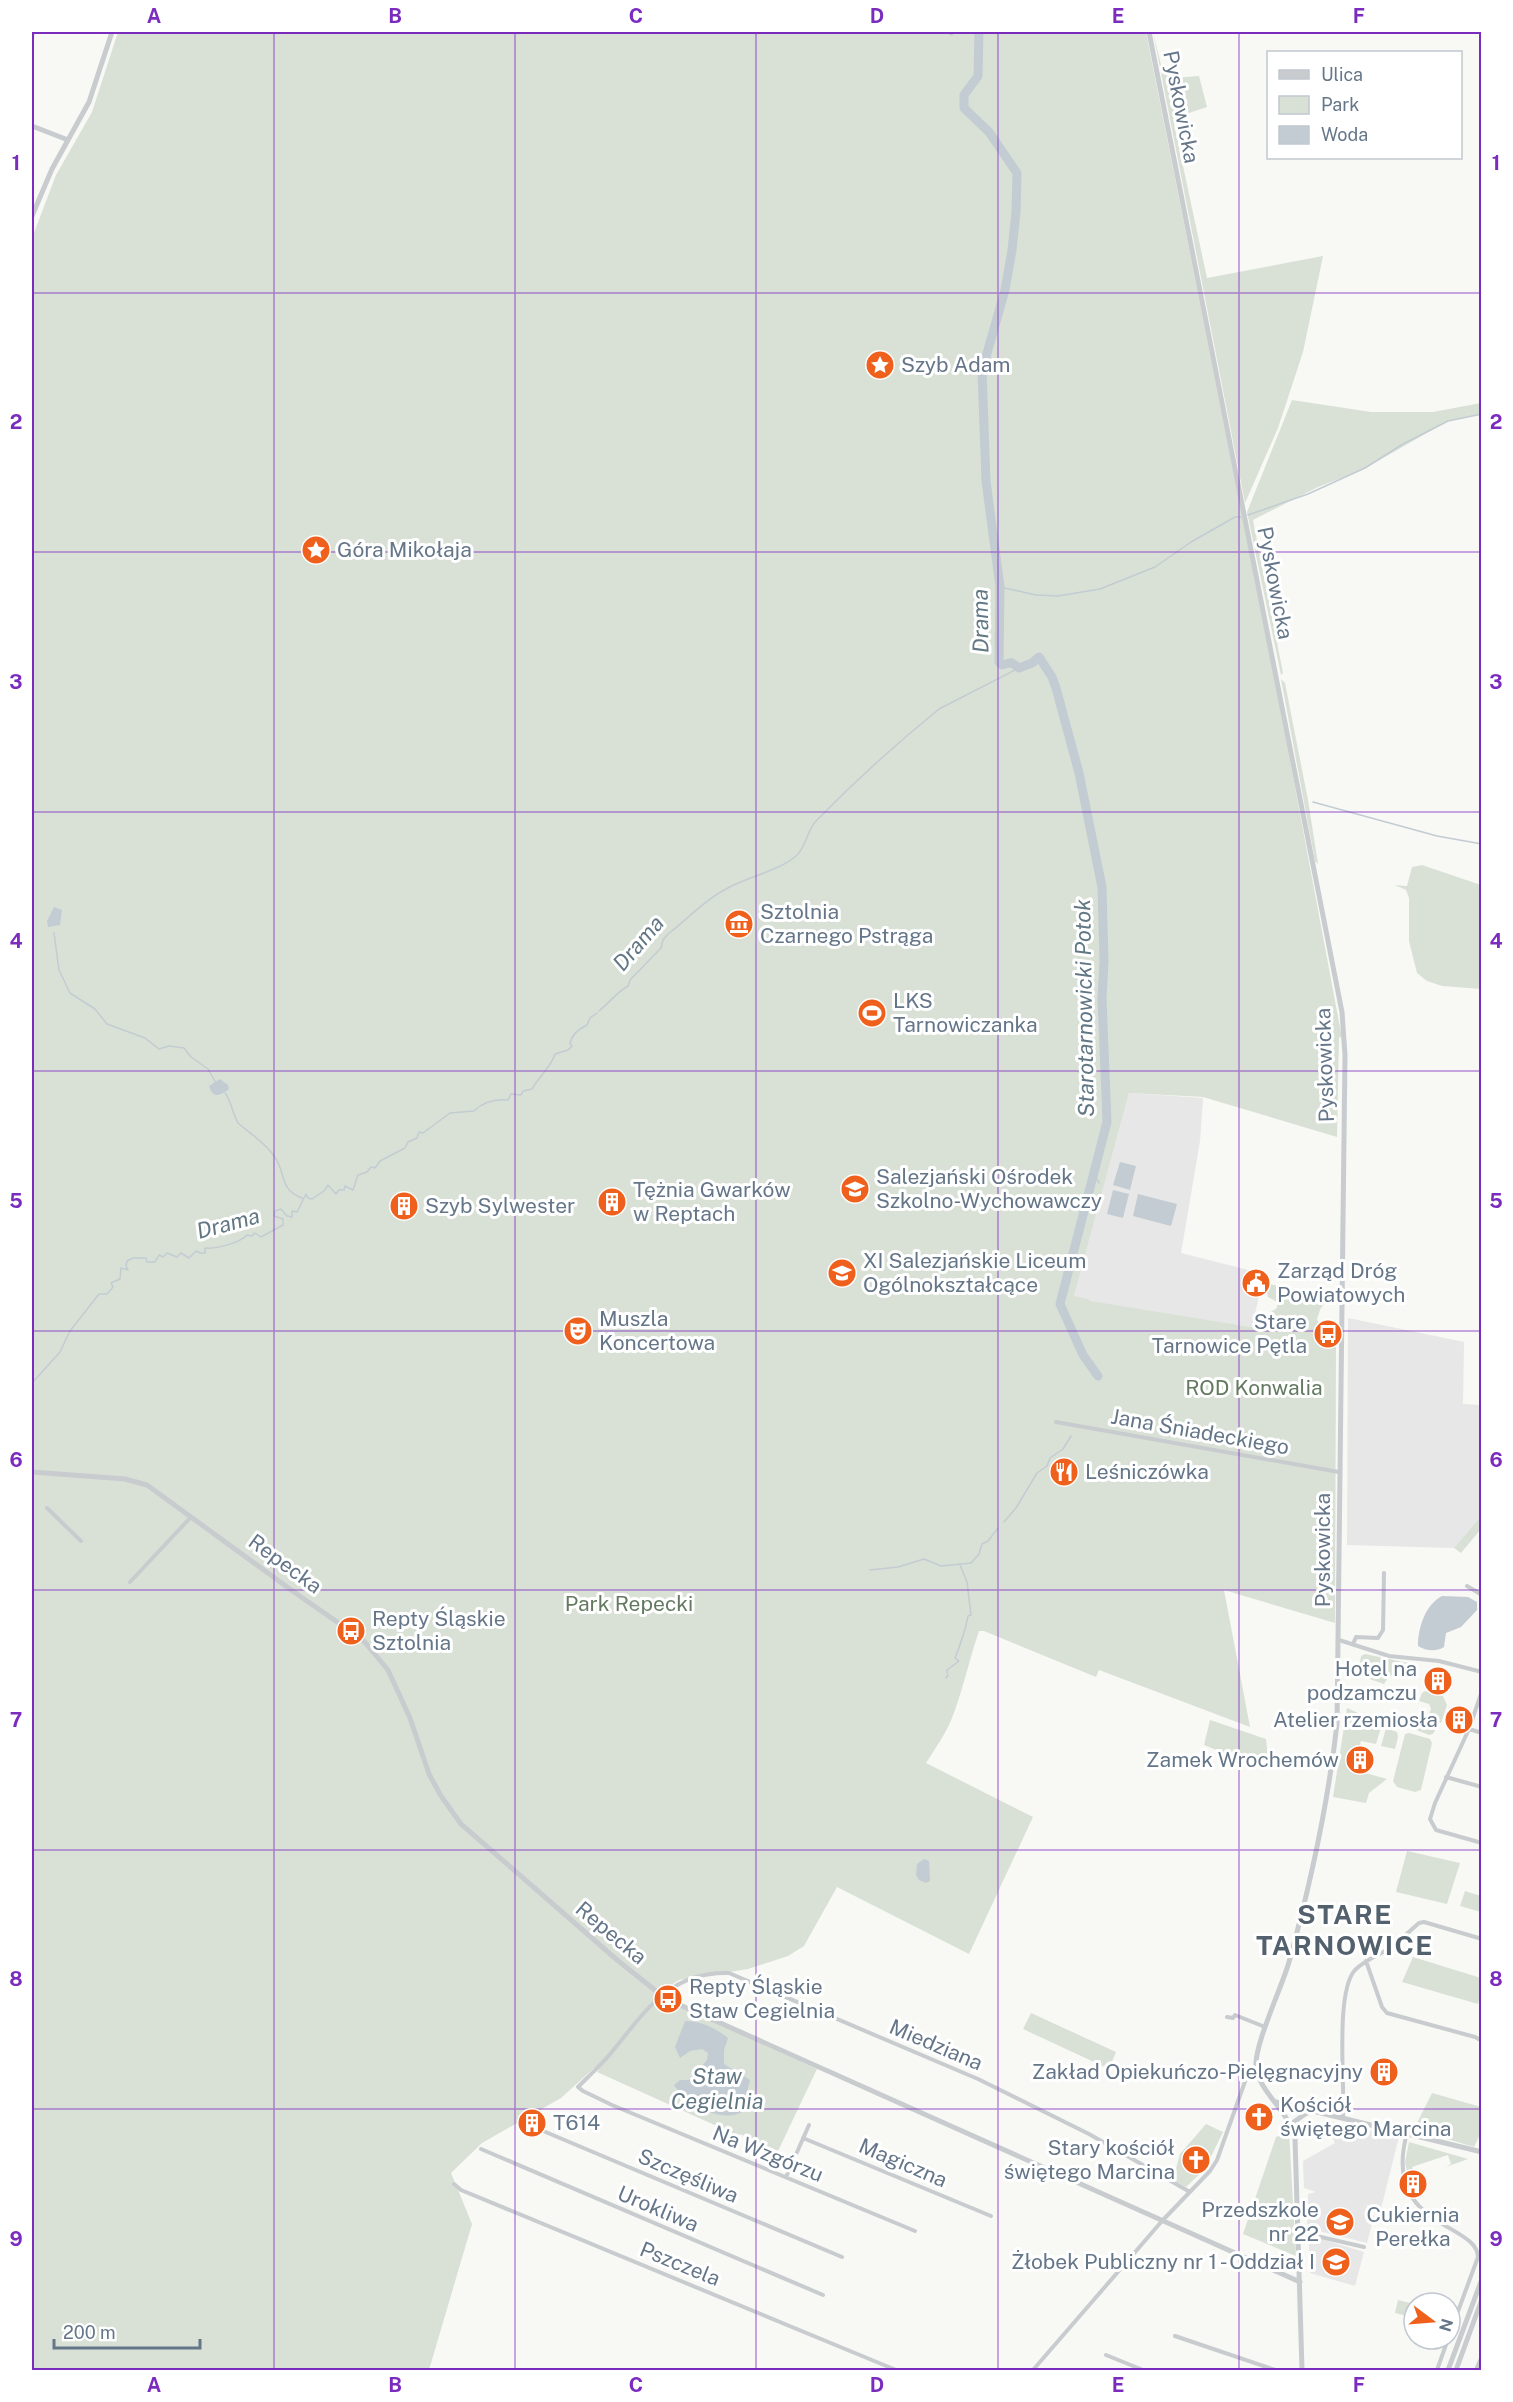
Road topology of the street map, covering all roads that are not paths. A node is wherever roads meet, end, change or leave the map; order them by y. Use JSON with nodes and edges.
{"nodes":[{"id":1,"x":112,"y":32,"type":"edge"},
{"id":2,"x":1149,"y":32,"type":"edge"},
{"id":3,"x":32,"y":126,"type":"edge"},
{"id":4,"x":68,"y":141,"type":"junction"},
{"id":5,"x":32,"y":216,"type":"edge"},
{"id":6,"x":1056,"y":1422,"type":"dead end"},
{"id":7,"x":32,"y":1472,"type":"edge"},
{"id":8,"x":1339,"y":1472,"type":"junction"},
{"id":9,"x":47,"y":1508,"type":"dead end"},
{"id":10,"x":191,"y":1516,"type":"junction"},
{"id":11,"x":81,"y":1541,"type":"dead end"},
{"id":12,"x":1384,"y":1573,"type":"dead end"},
{"id":13,"x":130,"y":1582,"type":"dead end"},
{"id":14,"x":1467,"y":1586,"type":"dead end"},
{"id":15,"x":1482,"y":1594,"type":"edge"},
{"id":16,"x":1339,"y":1641,"type":"junction"},
{"id":17,"x":1353,"y":1644,"type":"junction"},
{"id":18,"x":1482,"y":1672,"type":"edge"},
{"id":19,"x":1482,"y":1691,"type":"edge"},
{"id":20,"x":1469,"y":1729,"type":"junction"},
{"id":21,"x":1482,"y":1732,"type":"edge"},
{"id":22,"x":1446,"y":1777,"type":"junction"},
{"id":23,"x":1482,"y":1787,"type":"edge"},
{"id":24,"x":1482,"y":1843,"type":"edge"},
{"id":25,"x":1482,"y":1939,"type":"edge"},
{"id":26,"x":1366,"y":1961,"type":"junction"},
{"id":27,"x":661,"y":1995,"type":"junction"},
{"id":28,"x":1227,"y":2017,"type":"dead end"},
{"id":29,"x":1266,"y":2028,"type":"junction"},
{"id":30,"x":1482,"y":2042,"type":"edge"},
{"id":31,"x":1257,"y":2070,"type":"junction"},
{"id":32,"x":578,"y":2087,"type":"joint"},
{"id":33,"x":1276,"y":2102,"type":"junction"},
{"id":34,"x":1292,"y":2106,"type":"junction"},
{"id":35,"x":1315,"y":2111,"type":"junction"},
{"id":36,"x":1284,"y":2112,"type":"junction"},
{"id":37,"x":1343,"y":2117,"type":"junction"},
{"id":38,"x":524,"y":2121,"type":"dead end"},
{"id":39,"x":1291,"y":2124,"type":"junction"},
{"id":40,"x":809,"y":2125,"type":"dead end"},
{"id":41,"x":1408,"y":2132,"type":"junction"},
{"id":42,"x":803,"y":2138,"type":"junction"},
{"id":43,"x":482,"y":2149,"type":"dead end"},
{"id":44,"x":1482,"y":2152,"type":"edge"},
{"id":45,"x":786,"y":2177,"type":"junction"},
{"id":46,"x":454,"y":2184,"type":"dead end"},
{"id":47,"x":1190,"y":2192,"type":"junction"},
{"id":48,"x":991,"y":2216,"type":"dead end"},
{"id":49,"x":1162,"y":2221,"type":"junction"},
{"id":50,"x":915,"y":2231,"type":"dead end"},
{"id":51,"x":1299,"y":2232,"type":"junction"},
{"id":52,"x":1364,"y":2247,"type":"dead end"},
{"id":53,"x":842,"y":2257,"type":"dead end"},
{"id":54,"x":1482,"y":2278,"type":"edge"},
{"id":55,"x":1300,"y":2282,"type":"junction"},
{"id":56,"x":823,"y":2295,"type":"dead end"},
{"id":57,"x":1482,"y":2299,"type":"edge"},
{"id":58,"x":1462,"y":2300,"type":"edge"},
{"id":59,"x":1175,"y":2336,"type":"dead end"},
{"id":60,"x":1444,"y":2351,"type":"edge"},
{"id":61,"x":1106,"y":2355,"type":"dead end"},
{"id":62,"x":1482,"y":2356,"type":"edge"},
{"id":63,"x":896,"y":2370,"type":"edge"},
{"id":64,"x":1033,"y":2370,"type":"edge"},
{"id":65,"x":1143,"y":2370,"type":"edge"},
{"id":66,"x":1275,"y":2370,"type":"edge"},
{"id":67,"x":1302,"y":2370,"type":"edge"},
{"id":68,"x":1437,"y":2370,"type":"edge"},
{"id":69,"x":1448,"y":2370,"type":"edge"},
{"id":70,"x":1456,"y":2370,"type":"edge"},
{"id":71,"x":1476,"y":2370,"type":"edge"}],
"edges":[{"from":1,"to":4,"type":"street"},
{"from":2,"to":8,"type":"street","name":"Pyskowicka"},
{"from":3,"to":4,"type":"street"},
{"from":4,"to":5,"type":"street"},
{"from":6,"to":8,"type":"street","name":"Jana Śniadeckiego"},
{"from":7,"to":10,"type":"street","name":"Repecka"},
{"from":8,"to":16,"type":"street","name":"Pyskowicka"},
{"from":9,"to":11,"type":"street"},
{"from":10,"to":13,"type":"street"},
{"from":10,"to":27,"type":"street","name":"Repecka"},
{"from":12,"to":17,"type":"street"},
{"from":14,"to":15,"type":"street"},
{"from":16,"to":17,"type":"street"},
{"from":16,"to":29,"type":"street","name":"Pyskowicka"},
{"from":17,"to":18,"type":"street"},
{"from":19,"to":20,"type":"street"},
{"from":20,"to":21,"type":"street"},
{"from":20,"to":22,"type":"street"},
{"from":22,"to":23,"type":"street"},
{"from":22,"to":24,"type":"street"},
{"from":25,"to":26,"type":"street"},
{"from":26,"to":30,"type":"street"},
{"from":26,"to":37,"type":"street"},
{"from":27,"to":32,"type":"street","name":"Miedziana"},
{"from":27,"to":47,"type":"street","name":"Miedziana"},
{"from":27,"to":49,"type":"street","name":"Repecka"},
{"from":28,"to":29,"type":"street"},
{"from":29,"to":31,"type":"street","name":"Pyskowicka"},
{"from":31,"to":33,"type":"street"},
{"from":31,"to":47,"type":"street"},
{"from":32,"to":45,"type":"street","name":"Na Wzgórzu"},
{"from":33,"to":34,"type":"street"},
{"from":33,"to":36,"type":"street"},
{"from":34,"to":35,"type":"street"},
{"from":34,"to":36,"type":"street"},
{"from":35,"to":37,"type":"street"},
{"from":35,"to":39,"type":"street"},
{"from":36,"to":39,"type":"street"},
{"from":37,"to":41,"type":"street"},
{"from":38,"to":53,"type":"street","name":"Szczęśliwa"},
{"from":39,"to":51,"type":"street"},
{"from":40,"to":42,"type":"street"},
{"from":41,"to":44,"type":"street"},
{"from":41,"to":58,"type":"street"},
{"from":42,"to":45,"type":"street"},
{"from":42,"to":48,"type":"street","name":"Magiczna"},
{"from":43,"to":56,"type":"street","name":"Urokliwa"},
{"from":45,"to":50,"type":"street","name":"Na Wzgórzu"},
{"from":46,"to":63,"type":"street","name":"Pszczela"},
{"from":47,"to":49,"type":"street"},
{"from":49,"to":55,"type":"street","name":"Repecka"},
{"from":49,"to":64,"type":"street"},
{"from":51,"to":52,"type":"street"},
{"from":51,"to":55,"type":"street"},
{"from":54,"to":69,"type":"street"},
{"from":55,"to":67,"type":"street"},
{"from":57,"to":70,"type":"street"},
{"from":59,"to":66,"type":"street"},
{"from":60,"to":68,"type":"street"},
{"from":61,"to":65,"type":"street"},
{"from":62,"to":71,"type":"street"}]}
